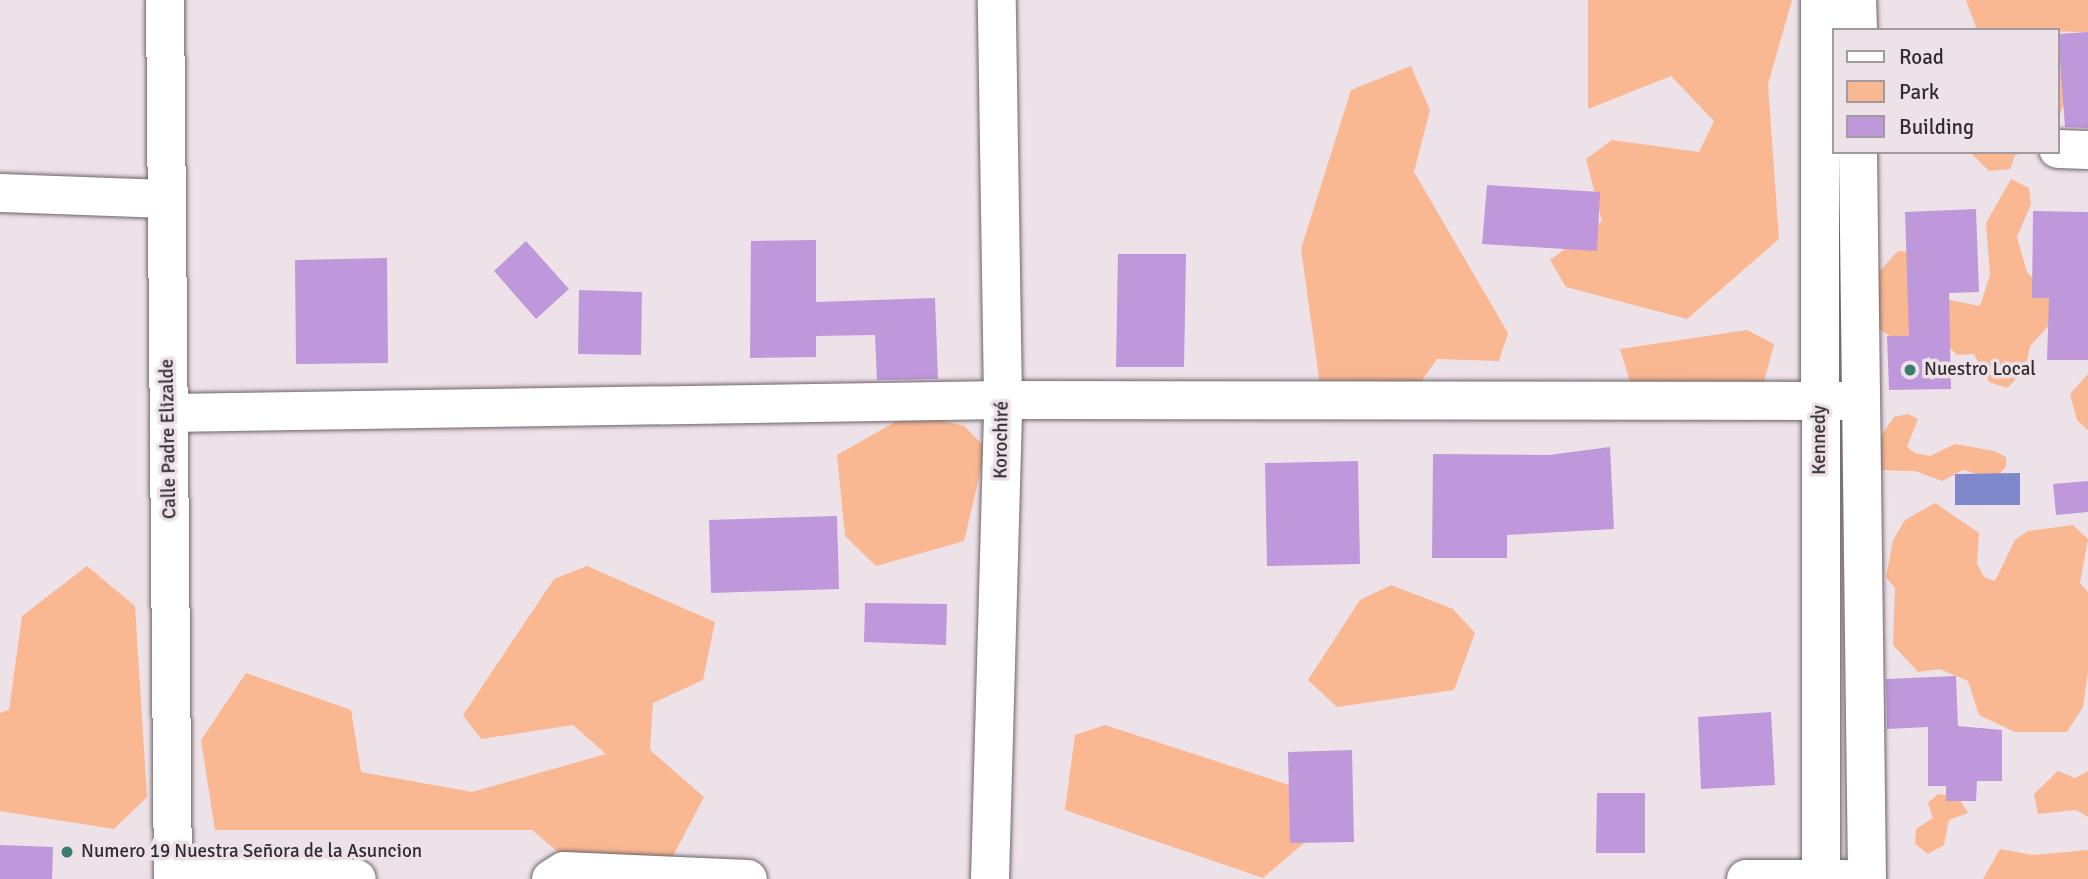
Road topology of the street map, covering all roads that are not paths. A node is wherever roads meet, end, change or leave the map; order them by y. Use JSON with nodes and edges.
{"nodes":[{"id":1,"x":165,"y":0,"type":"edge"},
{"id":2,"x":997,"y":0,"type":"edge"},
{"id":3,"x":1820,"y":0,"type":"edge"},
{"id":4,"x":1857,"y":0,"type":"edge"},
{"id":5,"x":1857,"y":28,"type":"edge"},
{"id":6,"x":1827,"y":147,"type":"edge"},
{"id":7,"x":2060,"y":149,"type":"edge"},
{"id":8,"x":2088,"y":150,"type":"edge"},
{"id":9,"x":1858,"y":154,"type":"edge"},
{"id":10,"x":0,"y":193,"type":"edge"},
{"id":11,"x":167,"y":199,"type":"junction"},
{"id":12,"x":1003,"y":400,"type":"junction"},
{"id":13,"x":1820,"y":401,"type":"junction"},
{"id":14,"x":1861,"y":401,"type":"junction"},
{"id":15,"x":169,"y":412,"type":"junction"},
{"id":16,"x":173,"y":873,"type":"edge"},
{"id":17,"x":1829,"y":878,"type":"edge"},
{"id":18,"x":357,"y":879,"type":"edge"},
{"id":19,"x":551,"y":879,"type":"edge"},
{"id":20,"x":748,"y":879,"type":"edge"},
{"id":21,"x":990,"y":879,"type":"edge"},
{"id":22,"x":1746,"y":879,"type":"edge"},
{"id":23,"x":1867,"y":879,"type":"edge"}],
"edges":[{"from":1,"to":11,"type":"street","name":"Calle Padre Elizalde"},
{"from":2,"to":12,"type":"street","name":"Korochiré"},
{"from":3,"to":6,"type":"street","name":"Kennedy"},
{"from":4,"to":5,"type":"street"},
{"from":6,"to":13,"type":"street","name":"Kennedy"},
{"from":7,"to":8,"type":"street"},
{"from":9,"to":14,"type":"street"},
{"from":10,"to":11,"type":"street"},
{"from":11,"to":15,"type":"street","name":"Calle Padre Elizalde"},
{"from":12,"to":13,"type":"street"},
{"from":12,"to":15,"type":"street"},
{"from":12,"to":21,"type":"street","name":"Korochiré"},
{"from":13,"to":14,"type":"street"},
{"from":13,"to":17,"type":"street","name":"Kennedy"},
{"from":14,"to":23,"type":"street"},
{"from":15,"to":16,"type":"street","name":"Calle Padre Elizalde"},
{"from":16,"to":18,"type":"street"},
{"from":17,"to":22,"type":"street"},
{"from":19,"to":20,"type":"street"}]}
